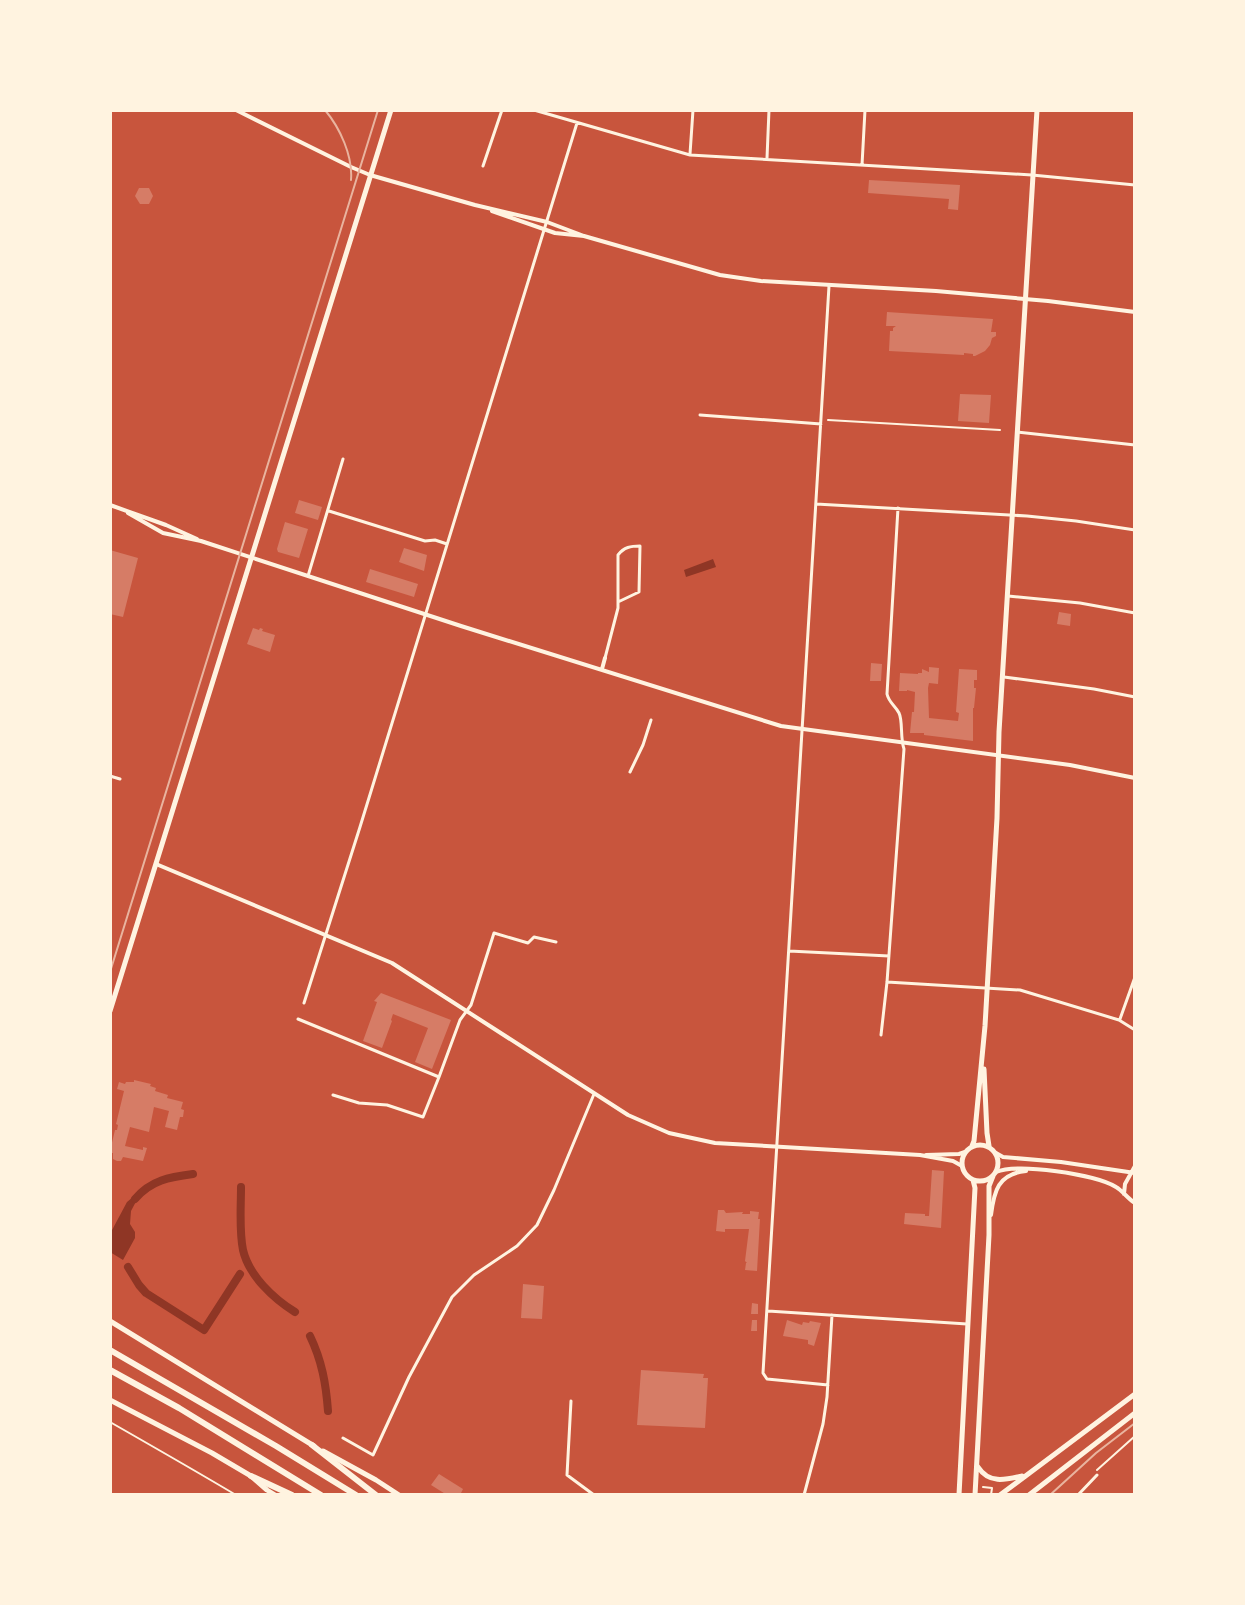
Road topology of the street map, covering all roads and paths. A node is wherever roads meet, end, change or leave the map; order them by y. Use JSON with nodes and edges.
{"nodes":[{"id":1,"x":236,"y":110,"type":"edge"},
{"id":2,"x":391,"y":110,"type":"edge"},
{"id":3,"x":502,"y":110,"type":"edge"},
{"id":4,"x":534,"y":110,"type":"edge"},
{"id":5,"x":693,"y":110,"type":"edge"},
{"id":6,"x":769,"y":110,"type":"edge"},
{"id":7,"x":865,"y":110,"type":"edge"},
{"id":8,"x":1037,"y":110,"type":"edge"},
{"id":9,"x":577,"y":123,"type":"junction"},
{"id":10,"x":690,"y":155,"type":"junction"},
{"id":11,"x":767,"y":159,"type":"junction"},
{"id":12,"x":862,"y":165,"type":"junction"},
{"id":13,"x":483,"y":166,"type":"dead end"},
{"id":14,"x":370,"y":175,"type":"junction"},
{"id":15,"x":1032,"y":175,"type":"junction"},
{"id":16,"x":1135,"y":185,"type":"edge"},
{"id":17,"x":475,"y":205,"type":"junction"},
{"id":18,"x":547,"y":222,"type":"junction"},
{"id":19,"x":545,"y":229,"type":"junction"},
{"id":20,"x":584,"y":236,"type":"junction"},
{"id":21,"x":829,"y":286,"type":"junction"},
{"id":22,"x":1025,"y":299,"type":"junction"},
{"id":23,"x":1135,"y":312,"type":"edge"},
{"id":24,"x":700,"y":415,"type":"dead end"},
{"id":25,"x":826,"y":420,"type":"dead end"},
{"id":26,"x":821,"y":424,"type":"junction"},
{"id":27,"x":1000,"y":430,"type":"dead end"},
{"id":28,"x":1017,"y":432,"type":"junction"},
{"id":29,"x":1135,"y":445,"type":"edge"},
{"id":30,"x":343,"y":459,"type":"dead end"},
{"id":31,"x":816,"y":504,"type":"junction"},
{"id":32,"x":110,"y":505,"type":"edge"},
{"id":33,"x":898,"y":508,"type":"junction"},
{"id":34,"x":329,"y":511,"type":"junction"},
{"id":35,"x":1012,"y":515,"type":"junction"},
{"id":36,"x":1135,"y":530,"type":"edge"},
{"id":37,"x":447,"y":544,"type":"junction"},
{"id":38,"x":250,"y":558,"type":"junction"},
{"id":39,"x":308,"y":576,"type":"junction"},
{"id":40,"x":1007,"y":596,"type":"junction"},
{"id":41,"x":618,"y":602,"type":"junction"},
{"id":42,"x":426,"y":613,"type":"junction"},
{"id":43,"x":1135,"y":613,"type":"edge"},
{"id":44,"x":605,"y":658,"type":"joint"},
{"id":45,"x":602,"y":669,"type":"junction"},
{"id":46,"x":1002,"y":677,"type":"junction"},
{"id":47,"x":1135,"y":697,"type":"edge"},
{"id":48,"x":651,"y":720,"type":"dead end"},
{"id":49,"x":803,"y":730,"type":"junction"},
{"id":50,"x":902,"y":744,"type":"junction"},
{"id":51,"x":998,"y":755,"type":"junction"},
{"id":52,"x":630,"y":772,"type":"dead end"},
{"id":53,"x":110,"y":776,"type":"edge"},
{"id":54,"x":1135,"y":778,"type":"edge"},
{"id":55,"x":120,"y":779,"type":"dead end"},
{"id":56,"x":156,"y":864,"type":"junction"},
{"id":57,"x":326,"y":934,"type":"junction"},
{"id":58,"x":556,"y":942,"type":"dead end"},
{"id":59,"x":789,"y":951,"type":"junction"},
{"id":60,"x":889,"y":956,"type":"junction"},
{"id":61,"x":1135,"y":977,"type":"edge"},
{"id":62,"x":887,"y":982,"type":"junction"},
{"id":63,"x":987,"y":988,"type":"junction"},
{"id":64,"x":304,"y":1003,"type":"dead end"},
{"id":65,"x":110,"y":1011,"type":"edge"},
{"id":66,"x":466,"y":1011,"type":"junction"},
{"id":67,"x":298,"y":1019,"type":"dead end"},
{"id":68,"x":1119,"y":1020,"type":"junction"},
{"id":69,"x":1135,"y":1030,"type":"edge"},
{"id":70,"x":881,"y":1035,"type":"dead end"},
{"id":71,"x":984,"y":1050,"type":"junction"},
{"id":72,"x":439,"y":1077,"type":"junction"},
{"id":73,"x":594,"y":1094,"type":"junction"},
{"id":74,"x":333,"y":1095,"type":"dead end"},
{"id":75,"x":972,"y":1146,"type":"junction"},
{"id":76,"x":776,"y":1147,"type":"junction"},
{"id":77,"x":990,"y":1147,"type":"junction"},
{"id":78,"x":965,"y":1152,"type":"junction"},
{"id":79,"x":996,"y":1153,"type":"junction"},
{"id":80,"x":920,"y":1155,"type":"junction"},
{"id":81,"x":962,"y":1166,"type":"junction"},
{"id":82,"x":1135,"y":1166,"type":"edge"},
{"id":83,"x":1040,"y":1170,"type":"junction"},
{"id":84,"x":1133,"y":1173,"type":"edge"},
{"id":85,"x":994,"y":1174,"type":"junction"},
{"id":86,"x":973,"y":1180,"type":"junction"},
{"id":87,"x":1124,"y":1194,"type":"junction"},
{"id":88,"x":1135,"y":1203,"type":"edge"},
{"id":89,"x":989,"y":1235,"type":"junction"},
{"id":90,"x":768,"y":1311,"type":"junction"},
{"id":91,"x":832,"y":1315,"type":"junction"},
{"id":92,"x":110,"y":1321,"type":"edge"},
{"id":93,"x":969,"y":1324,"type":"junction"},
{"id":94,"x":110,"y":1350,"type":"edge"},
{"id":95,"x":110,"y":1370,"type":"edge"},
{"id":96,"x":828,"y":1385,"type":"junction"},
{"id":97,"x":1135,"y":1394,"type":"edge"},
{"id":98,"x":110,"y":1400,"type":"edge"},
{"id":99,"x":571,"y":1401,"type":"dead end"},
{"id":100,"x":1135,"y":1413,"type":"edge"},
{"id":101,"x":110,"y":1422,"type":"edge"},
{"id":102,"x":1135,"y":1436,"type":"edge"},
{"id":103,"x":343,"y":1438,"type":"dead end"},
{"id":104,"x":312,"y":1445,"type":"junction"},
{"id":105,"x":976,"y":1462,"type":"junction"},
{"id":106,"x":1097,"y":1473,"type":"joint"},
{"id":107,"x":251,"y":1476,"type":"junction"},
{"id":108,"x":1026,"y":1476,"type":"junction"},
{"id":109,"x":981,"y":1489,"type":"dead end"},
{"id":110,"x":236,"y":1495,"type":"edge"},
{"id":111,"x":275,"y":1495,"type":"edge"},
{"id":112,"x":292,"y":1495,"type":"edge"},
{"id":113,"x":321,"y":1495,"type":"edge"},
{"id":114,"x":356,"y":1495,"type":"edge"},
{"id":115,"x":376,"y":1495,"type":"edge"},
{"id":116,"x":399,"y":1495,"type":"edge"},
{"id":117,"x":594,"y":1495,"type":"edge"},
{"id":118,"x":804,"y":1495,"type":"edge"},
{"id":119,"x":959,"y":1495,"type":"edge"},
{"id":120,"x":975,"y":1495,"type":"edge"},
{"id":121,"x":991,"y":1495,"type":"edge"},
{"id":122,"x":1000,"y":1495,"type":"edge"},
{"id":123,"x":1029,"y":1495,"type":"edge"},
{"id":124,"x":1078,"y":1495,"type":"edge"}],
"edges":[{"from":1,"to":14,"type":"street"},
{"from":2,"to":14,"type":"main road"},
{"from":3,"to":13,"type":"street"},
{"from":4,"to":9,"type":"street"},
{"from":5,"to":10,"type":"street"},
{"from":6,"to":11,"type":"street"},
{"from":7,"to":12,"type":"street"},
{"from":8,"to":15,"type":"main road"},
{"from":9,"to":10,"type":"street"},
{"from":9,"to":18,"type":"street"},
{"from":10,"to":11,"type":"street"},
{"from":11,"to":12,"type":"street"},
{"from":12,"to":15,"type":"street"},
{"from":14,"to":17,"type":"street"},
{"from":14,"to":38,"type":"main road"},
{"from":15,"to":16,"type":"street"},
{"from":15,"to":22,"type":"main road"},
{"from":17,"to":18,"type":"street"},
{"from":17,"to":19,"type":"street"},
{"from":18,"to":19,"type":"street"},
{"from":18,"to":20,"type":"street"},
{"from":19,"to":20,"type":"street"},
{"from":19,"to":37,"type":"street"},
{"from":20,"to":21,"type":"street"},
{"from":21,"to":22,"type":"street"},
{"from":21,"to":26,"type":"street"},
{"from":22,"to":23,"type":"street"},
{"from":22,"to":28,"type":"main road"},
{"from":24,"to":26,"type":"street"},
{"from":25,"to":27,"type":"path"},
{"from":26,"to":31,"type":"street"},
{"from":28,"to":29,"type":"street"},
{"from":28,"to":35,"type":"main road"},
{"from":30,"to":34,"type":"street"},
{"from":31,"to":33,"type":"street"},
{"from":31,"to":49,"type":"street"},
{"from":32,"to":38,"type":"street"},
{"from":33,"to":35,"type":"street"},
{"from":33,"to":50,"type":"street"},
{"from":34,"to":37,"type":"street"},
{"from":34,"to":39,"type":"street"},
{"from":35,"to":36,"type":"street"},
{"from":35,"to":40,"type":"main road"},
{"from":37,"to":42,"type":"street"},
{"from":38,"to":39,"type":"street"},
{"from":38,"to":56,"type":"main road"},
{"from":39,"to":42,"type":"street"},
{"from":40,"to":43,"type":"street"},
{"from":40,"to":46,"type":"main road"},
{"from":41,"to":41,"type":"street"},
{"from":41,"to":44,"type":"street"},
{"from":42,"to":45,"type":"street"},
{"from":42,"to":57,"type":"street"},
{"from":44,"to":45,"type":"street"},
{"from":45,"to":49,"type":"street"},
{"from":46,"to":47,"type":"street"},
{"from":46,"to":51,"type":"main road"},
{"from":48,"to":52,"type":"street"},
{"from":49,"to":50,"type":"street"},
{"from":49,"to":59,"type":"street"},
{"from":50,"to":51,"type":"street"},
{"from":50,"to":60,"type":"street"},
{"from":51,"to":54,"type":"street"},
{"from":51,"to":63,"type":"main road"},
{"from":53,"to":55,"type":"street"},
{"from":56,"to":57,"type":"street"},
{"from":56,"to":65,"type":"main road"},
{"from":57,"to":64,"type":"street"},
{"from":57,"to":66,"type":"street"},
{"from":58,"to":66,"type":"street"},
{"from":59,"to":60,"type":"street"},
{"from":59,"to":76,"type":"street"},
{"from":60,"to":62,"type":"street"},
{"from":61,"to":68,"type":"street"},
{"from":62,"to":63,"type":"street"},
{"from":62,"to":70,"type":"street"},
{"from":63,"to":68,"type":"street"},
{"from":63,"to":71,"type":"main road"},
{"from":66,"to":72,"type":"street"},
{"from":66,"to":73,"type":"street"},
{"from":67,"to":72,"type":"street"},
{"from":68,"to":69,"type":"street"},
{"from":71,"to":75,"type":"main road"},
{"from":71,"to":77,"type":"main road"},
{"from":72,"to":74,"type":"street"},
{"from":73,"to":76,"type":"street"},
{"from":73,"to":103,"type":"street"},
{"from":75,"to":77,"type":"main road"},
{"from":75,"to":78,"type":"main road"},
{"from":76,"to":80,"type":"street"},
{"from":76,"to":90,"type":"street"},
{"from":77,"to":79,"type":"main road"},
{"from":78,"to":80,"type":"street"},
{"from":78,"to":81,"type":"main road"},
{"from":79,"to":84,"type":"street"},
{"from":79,"to":85,"type":"main road"},
{"from":80,"to":81,"type":"street"},
{"from":81,"to":86,"type":"main road"},
{"from":82,"to":84,"type":"street"},
{"from":83,"to":85,"type":"street"},
{"from":83,"to":87,"type":"street"},
{"from":83,"to":89,"type":"street"},
{"from":84,"to":87,"type":"street"},
{"from":85,"to":86,"type":"main road"},
{"from":85,"to":89,"type":"main road"},
{"from":86,"to":93,"type":"main road"},
{"from":87,"to":88,"type":"street"},
{"from":89,"to":105,"type":"main road"},
{"from":90,"to":91,"type":"street"},
{"from":90,"to":96,"type":"street"},
{"from":91,"to":93,"type":"street"},
{"from":91,"to":96,"type":"street"},
{"from":92,"to":104,"type":"main road"},
{"from":93,"to":119,"type":"main road"},
{"from":94,"to":114,"type":"highway"},
{"from":95,"to":113,"type":"highway"},
{"from":96,"to":118,"type":"street"},
{"from":97,"to":108,"type":"main road"},
{"from":98,"to":107,"type":"main road"},
{"from":99,"to":117,"type":"street"},
{"from":100,"to":123,"type":"main road"},
{"from":101,"to":110,"type":"path"},
{"from":102,"to":106,"type":"path"},
{"from":104,"to":115,"type":"highway"},
{"from":104,"to":116,"type":"main road"},
{"from":105,"to":108,"type":"main road"},
{"from":105,"to":120,"type":"main road"},
{"from":106,"to":124,"type":"street"},
{"from":107,"to":111,"type":"main road"},
{"from":107,"to":112,"type":"highway"},
{"from":108,"to":122,"type":"main road"},
{"from":109,"to":121,"type":"path"}]}
